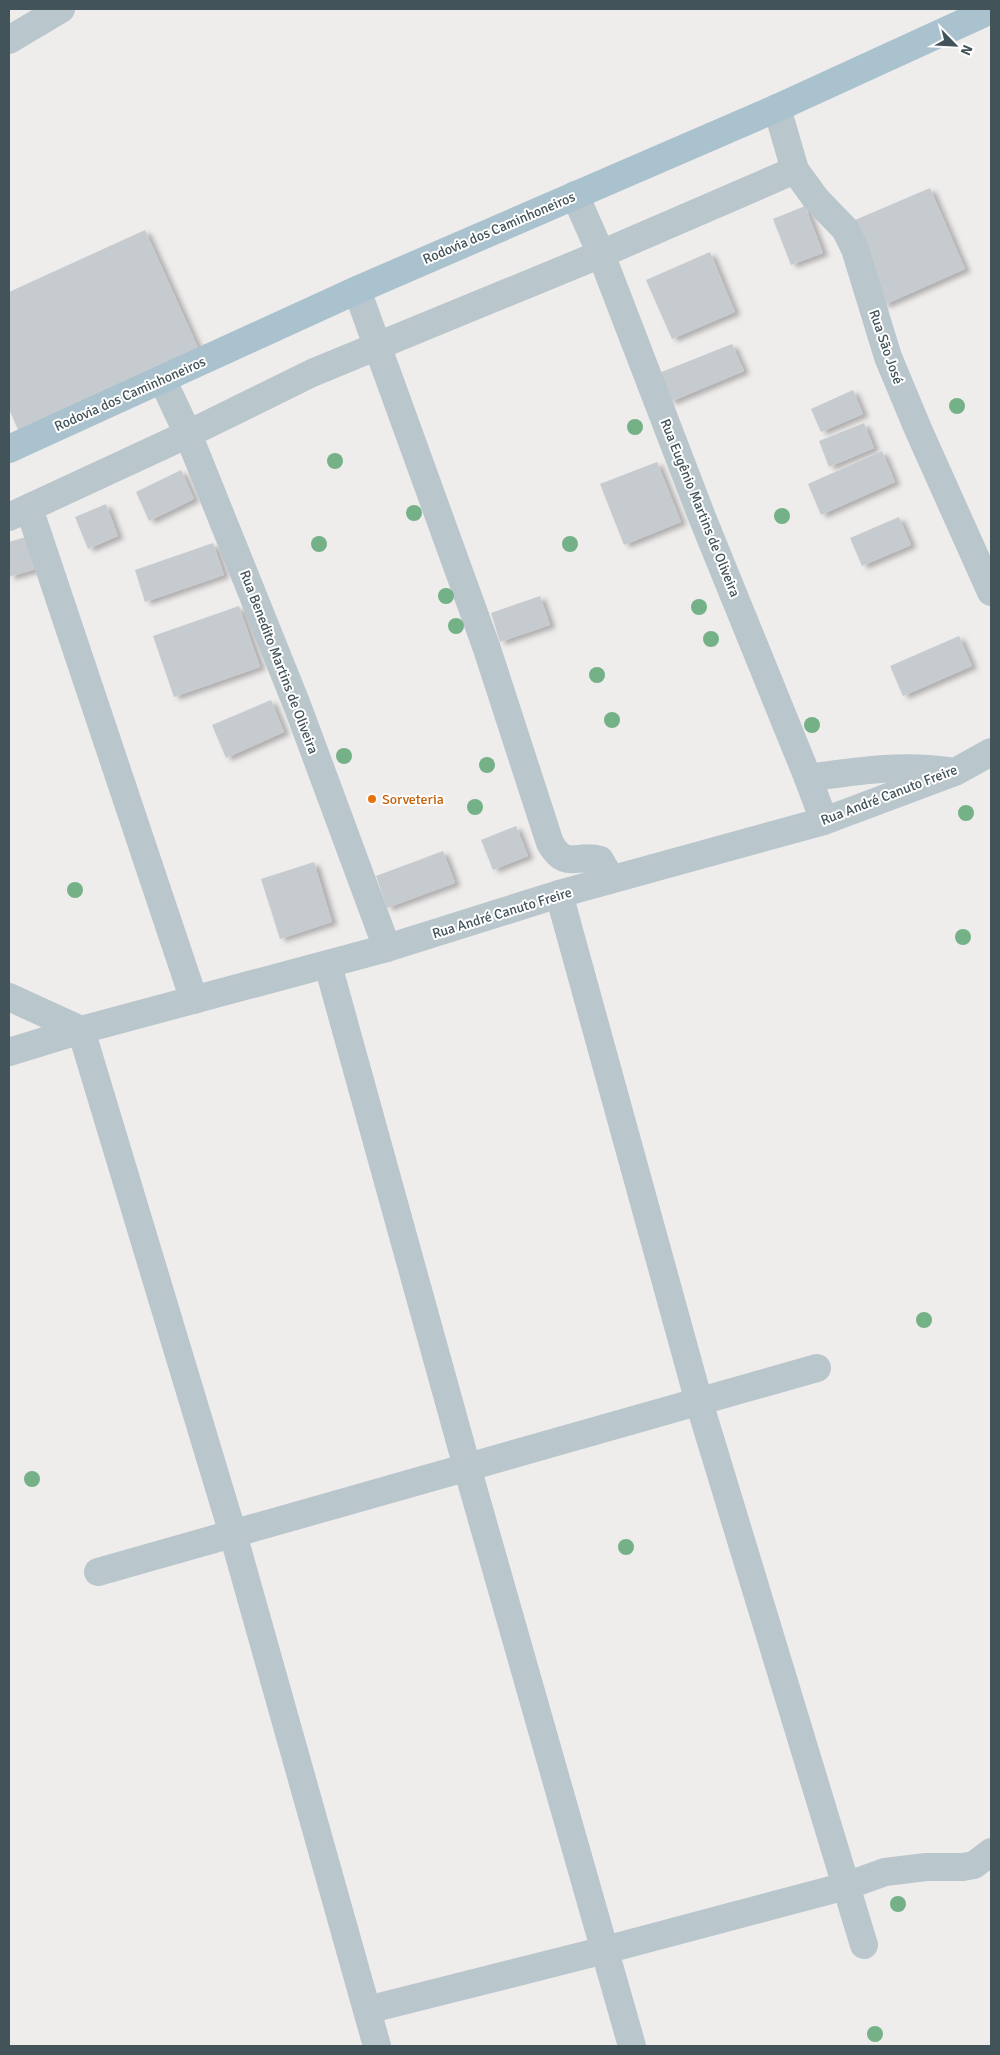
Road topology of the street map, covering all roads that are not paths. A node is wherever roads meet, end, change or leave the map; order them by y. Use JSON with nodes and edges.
{"nodes":[{"id":1,"x":61,"y":9,"type":"edge"},
{"id":2,"x":991,"y":10,"type":"edge"},
{"id":3,"x":9,"y":40,"type":"edge"},
{"id":4,"x":777,"y":108,"type":"junction"},
{"id":5,"x":795,"y":170,"type":"junction"},
{"id":6,"x":575,"y":195,"type":"junction"},
{"id":7,"x":601,"y":254,"type":"junction"},
{"id":8,"x":357,"y":290,"type":"junction"},
{"id":9,"x":377,"y":348,"type":"junction"},
{"id":10,"x":162,"y":379,"type":"junction"},
{"id":11,"x":188,"y":434,"type":"junction"},
{"id":12,"x":9,"y":449,"type":"edge"},
{"id":13,"x":19,"y":512,"type":"edge"},
{"id":14,"x":991,"y":592,"type":"edge"},
{"id":15,"x":991,"y":752,"type":"edge"},
{"id":16,"x":955,"y":772,"type":"junction"},
{"id":17,"x":808,"y":778,"type":"junction"},
{"id":18,"x":824,"y":821,"type":"junction"},
{"id":19,"x":612,"y":879,"type":"junction"},
{"id":20,"x":559,"y":894,"type":"junction"},
{"id":21,"x":387,"y":948,"type":"junction"},
{"id":22,"x":328,"y":965,"type":"junction"},
{"id":23,"x":9,"y":997,"type":"edge"},
{"id":24,"x":194,"y":1000,"type":"junction"},
{"id":25,"x":81,"y":1030,"type":"junction"},
{"id":26,"x":9,"y":1052,"type":"edge"},
{"id":27,"x":816,"y":1368,"type":"dead end"},
{"id":28,"x":699,"y":1402,"type":"junction"},
{"id":29,"x":467,"y":1467,"type":"junction"},
{"id":30,"x":233,"y":1534,"type":"junction"},
{"id":31,"x":98,"y":1572,"type":"dead end"},
{"id":32,"x":991,"y":1852,"type":"edge"},
{"id":33,"x":846,"y":1886,"type":"junction"},
{"id":34,"x":864,"y":1945,"type":"dead end"},
{"id":35,"x":605,"y":1950,"type":"junction"},
{"id":36,"x":367,"y":2010,"type":"junction"},
{"id":37,"x":377,"y":2046,"type":"edge"},
{"id":38,"x":632,"y":2046,"type":"edge"}],
"edges":[{"from":1,"to":3,"type":"street"},
{"from":2,"to":4,"type":"main road","name":"Rodovia dos Caminhoneiros"},
{"from":4,"to":5,"type":"street","name":"Rua São José"},
{"from":4,"to":6,"type":"main road","name":"Rodovia dos Caminhoneiros"},
{"from":5,"to":7,"type":"street"},
{"from":5,"to":14,"type":"street","name":"Rua São José"},
{"from":6,"to":7,"type":"street","name":"Rua Eugênio Martins de Oliveira"},
{"from":6,"to":8,"type":"main road","name":"Rodovia dos Caminhoneiros"},
{"from":7,"to":9,"type":"street"},
{"from":7,"to":17,"type":"street","name":"Rua Eugênio Martins de Oliveira"},
{"from":8,"to":9,"type":"street"},
{"from":8,"to":10,"type":"main road","name":"Rodovia dos Caminhoneiros"},
{"from":9,"to":11,"type":"street"},
{"from":9,"to":19,"type":"street"},
{"from":10,"to":11,"type":"street","name":"Rua Benedito Martins de Oliveira"},
{"from":10,"to":12,"type":"main road","name":"Rodovia dos Caminhoneiros"},
{"from":11,"to":13,"type":"street"},
{"from":11,"to":21,"type":"street","name":"Rua Benedito Martins de Oliveira"},
{"from":13,"to":24,"type":"street"},
{"from":15,"to":16,"type":"street","name":"Rua André Canuto Freire"},
{"from":16,"to":17,"type":"street"},
{"from":16,"to":18,"type":"street","name":"Rua André Canuto Freire"},
{"from":17,"to":18,"type":"street","name":"Rua Eugênio Martins de Oliveira"},
{"from":18,"to":19,"type":"street","name":"Rua André Canuto Freire"},
{"from":19,"to":20,"type":"street","name":"Rua André Canuto Freire"},
{"from":20,"to":21,"type":"street","name":"Rua André Canuto Freire"},
{"from":20,"to":28,"type":"street"},
{"from":21,"to":22,"type":"street","name":"Rua André Canuto Freire"},
{"from":22,"to":24,"type":"street","name":"Rua André Canuto Freire"},
{"from":22,"to":29,"type":"street"},
{"from":23,"to":25,"type":"street"},
{"from":24,"to":25,"type":"street","name":"Rua André Canuto Freire"},
{"from":25,"to":26,"type":"street","name":"Rua André Canuto Freire"},
{"from":25,"to":30,"type":"street"},
{"from":27,"to":28,"type":"street"},
{"from":28,"to":29,"type":"street"},
{"from":28,"to":33,"type":"street"},
{"from":29,"to":30,"type":"street"},
{"from":29,"to":35,"type":"street"},
{"from":30,"to":31,"type":"street"},
{"from":30,"to":36,"type":"street"},
{"from":32,"to":33,"type":"street"},
{"from":33,"to":34,"type":"street"},
{"from":33,"to":35,"type":"street"},
{"from":35,"to":36,"type":"street"},
{"from":35,"to":38,"type":"street"},
{"from":36,"to":37,"type":"street"}]}
